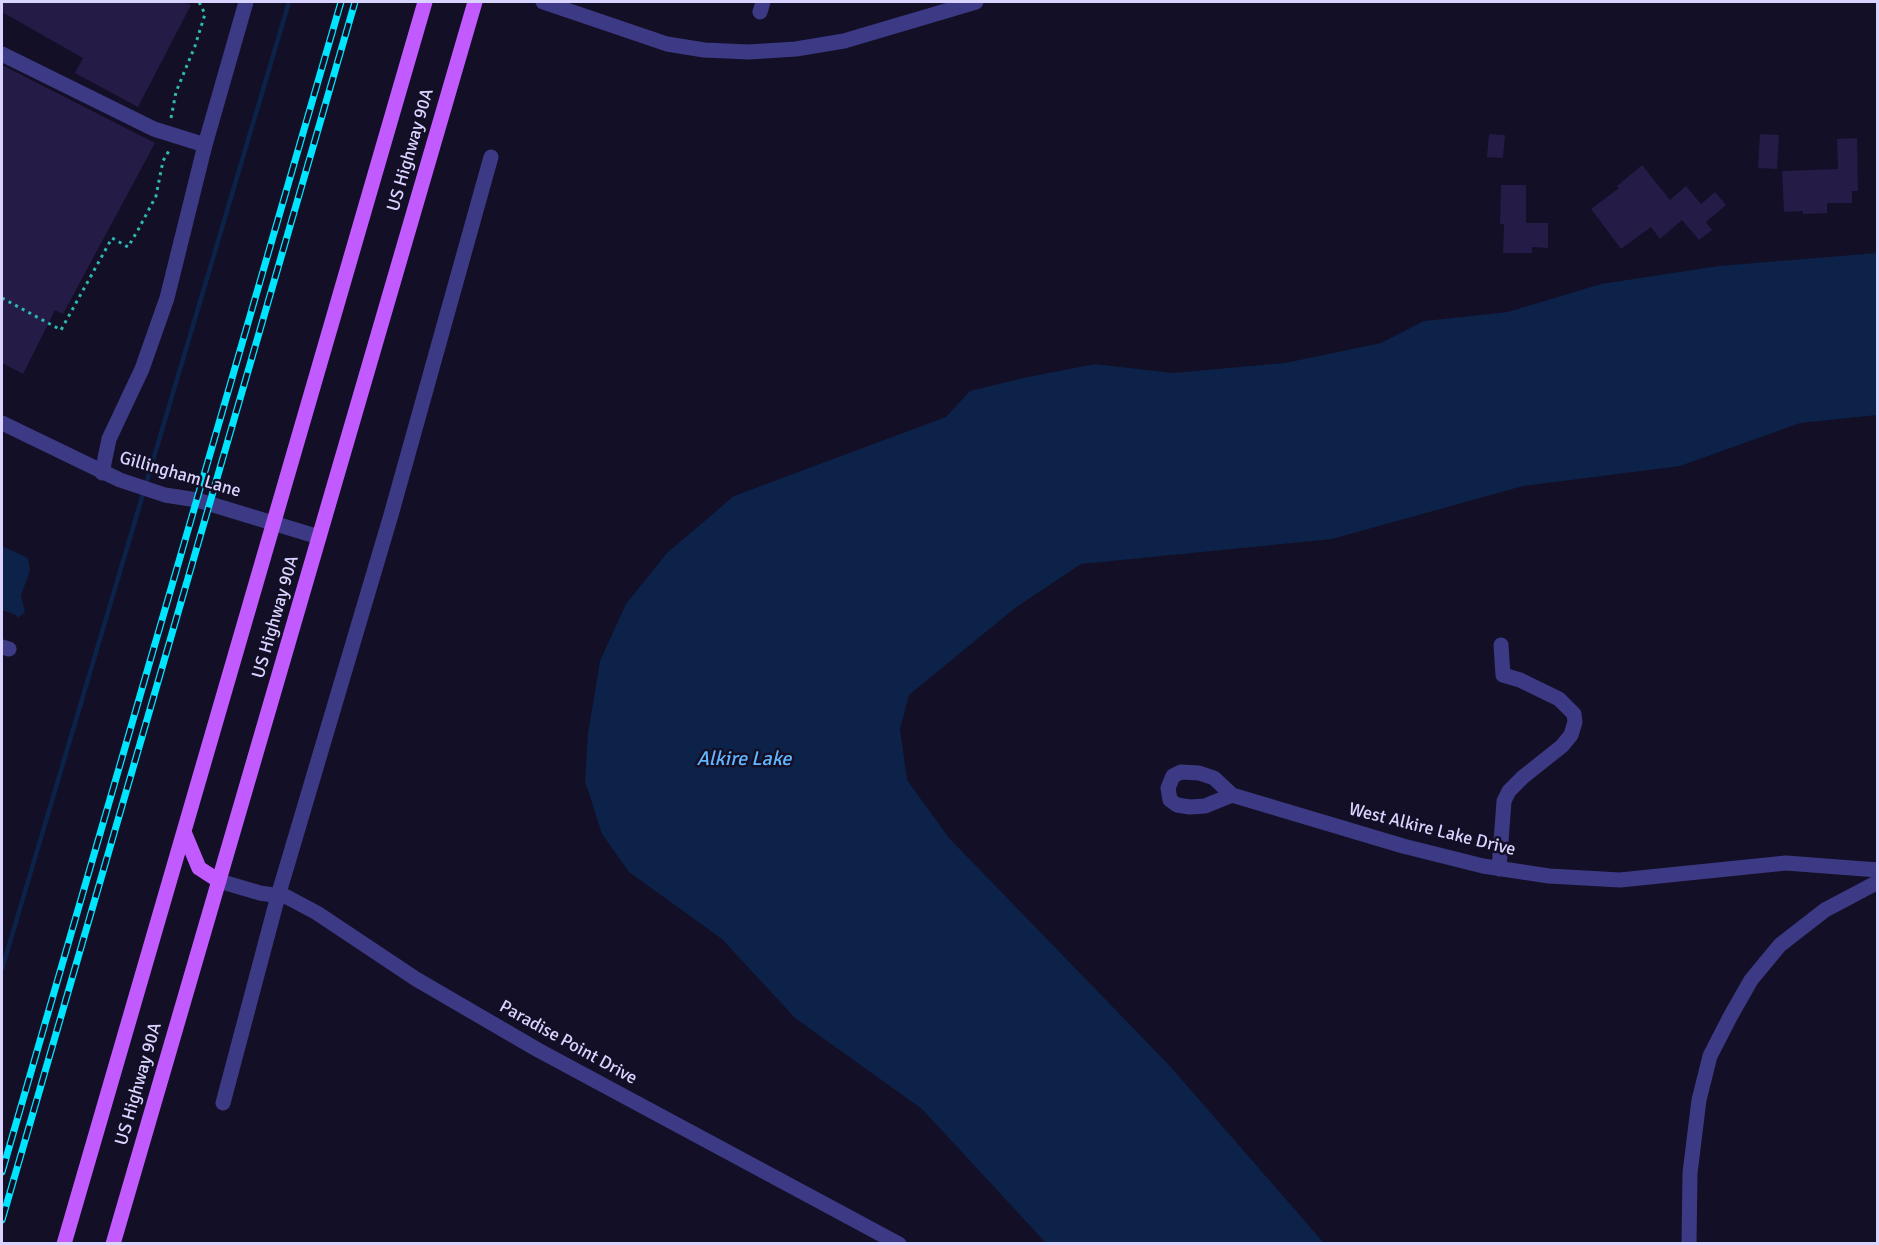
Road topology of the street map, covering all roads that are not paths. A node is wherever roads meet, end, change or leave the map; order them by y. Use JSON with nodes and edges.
{"nodes":[{"id":1,"x":246,"y":2,"type":"edge"},
{"id":2,"x":425,"y":2,"type":"edge"},
{"id":3,"x":475,"y":2,"type":"edge"},
{"id":4,"x":543,"y":2,"type":"edge"},
{"id":5,"x":976,"y":2,"type":"edge"},
{"id":6,"x":2,"y":54,"type":"edge"},
{"id":7,"x":205,"y":145,"type":"junction"},
{"id":8,"x":491,"y":157,"type":"dead end"},
{"id":9,"x":2,"y":423,"type":"edge"},
{"id":10,"x":102,"y":473,"type":"junction"},
{"id":11,"x":274,"y":522,"type":"junction"},
{"id":12,"x":319,"y":537,"type":"junction"},
{"id":13,"x":1501,"y":645,"type":"dead end"},
{"id":14,"x":1232,"y":795,"type":"dead end"},
{"id":15,"x":184,"y":832,"type":"junction"},
{"id":16,"x":1499,"y":869,"type":"junction"},
{"id":17,"x":1878,"y":870,"type":"edge"},
{"id":18,"x":219,"y":881,"type":"junction"},
{"id":19,"x":1878,"y":882,"type":"edge"},
{"id":20,"x":278,"y":896,"type":"junction"},
{"id":21,"x":223,"y":1102,"type":"dead end"},
{"id":22,"x":64,"y":1244,"type":"edge"},
{"id":23,"x":113,"y":1244,"type":"edge"},
{"id":24,"x":899,"y":1244,"type":"edge"},
{"id":25,"x":1689,"y":1244,"type":"edge"}],
"edges":[{"from":1,"to":7,"type":"street"},
{"from":2,"to":11,"type":"main road","name":"US Highway 90A"},
{"from":3,"to":12,"type":"main road","name":"US Highway 90A"},
{"from":4,"to":5,"type":"street"},
{"from":6,"to":7,"type":"street"},
{"from":7,"to":10,"type":"street"},
{"from":8,"to":20,"type":"street"},
{"from":9,"to":10,"type":"street","name":"Gillingham Lane"},
{"from":10,"to":11,"type":"street","name":"Gillingham Lane"},
{"from":11,"to":12,"type":"street","name":"Gillingham Lane"},
{"from":11,"to":15,"type":"main road","name":"US Highway 90A"},
{"from":12,"to":18,"type":"main road","name":"US Highway 90A"},
{"from":13,"to":16,"type":"street"},
{"from":14,"to":16,"type":"street","name":"West Alkire Lake Drive"},
{"from":15,"to":18,"type":"main road"},
{"from":15,"to":22,"type":"main road","name":"US Highway 90A"},
{"from":16,"to":17,"type":"street","name":"West Alkire Lake Drive"},
{"from":18,"to":20,"type":"street","name":"Paradise Point Drive"},
{"from":18,"to":23,"type":"main road","name":"US Highway 90A"},
{"from":19,"to":25,"type":"street"},
{"from":20,"to":21,"type":"street"},
{"from":20,"to":24,"type":"street","name":"Paradise Point Drive"}]}
